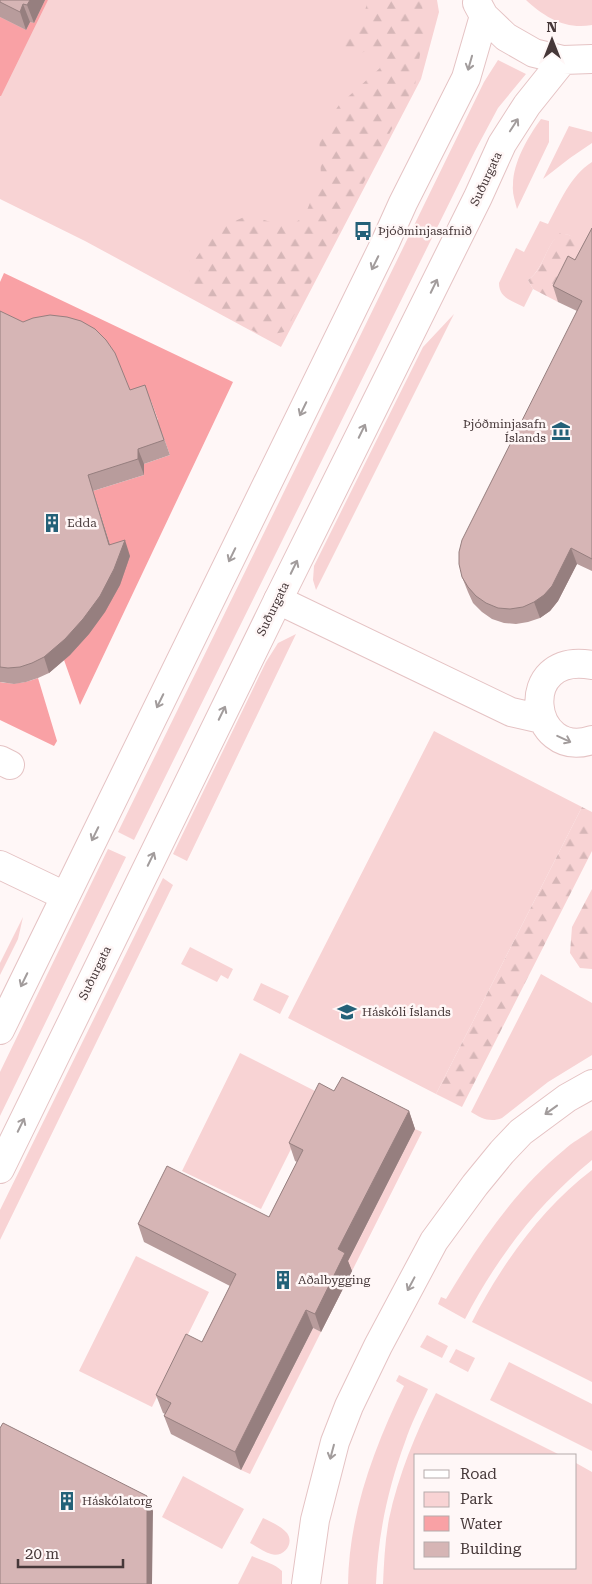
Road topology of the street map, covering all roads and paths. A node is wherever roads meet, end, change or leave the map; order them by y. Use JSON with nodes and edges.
{"nodes":[{"id":1,"x":479,"y":8,"type":"edge"},
{"id":2,"x":592,"y":58,"type":"edge"},
{"id":3,"x":563,"y":60,"type":"junction"},
{"id":4,"x":278,"y":600,"type":"junction"},
{"id":5,"x":592,"y":665,"type":"edge"},
{"id":6,"x":542,"y":719,"type":"junction"},
{"id":7,"x":592,"y":740,"type":"edge"},
{"id":8,"x":0,"y":865,"type":"edge"},
{"id":9,"x":65,"y":896,"type":"junction"},
{"id":10,"x":0,"y":1030,"type":"edge"},
{"id":11,"x":592,"y":1084,"type":"edge"},
{"id":12,"x":0,"y":1169,"type":"edge"},
{"id":13,"x":306,"y":1584,"type":"edge"}],
"edges":[{"from":1,"to":3,"type":"main road"},
{"from":1,"to":9,"type":"main road","one_way":true},
{"from":2,"to":3,"type":"main road"},
{"from":4,"to":3,"type":"main road","name":"Suðurgata","one_way":true},
{"from":4,"to":6,"type":"main road"},
{"from":12,"to":4,"type":"main road","name":"Suðurgata","one_way":true},
{"from":5,"to":6,"type":"main road"},
{"from":6,"to":7,"type":"main road","one_way":true},
{"from":8,"to":9,"type":"main road"},
{"from":9,"to":10,"type":"main road","one_way":true},
{"from":11,"to":13,"type":"main road","one_way":true}]}
